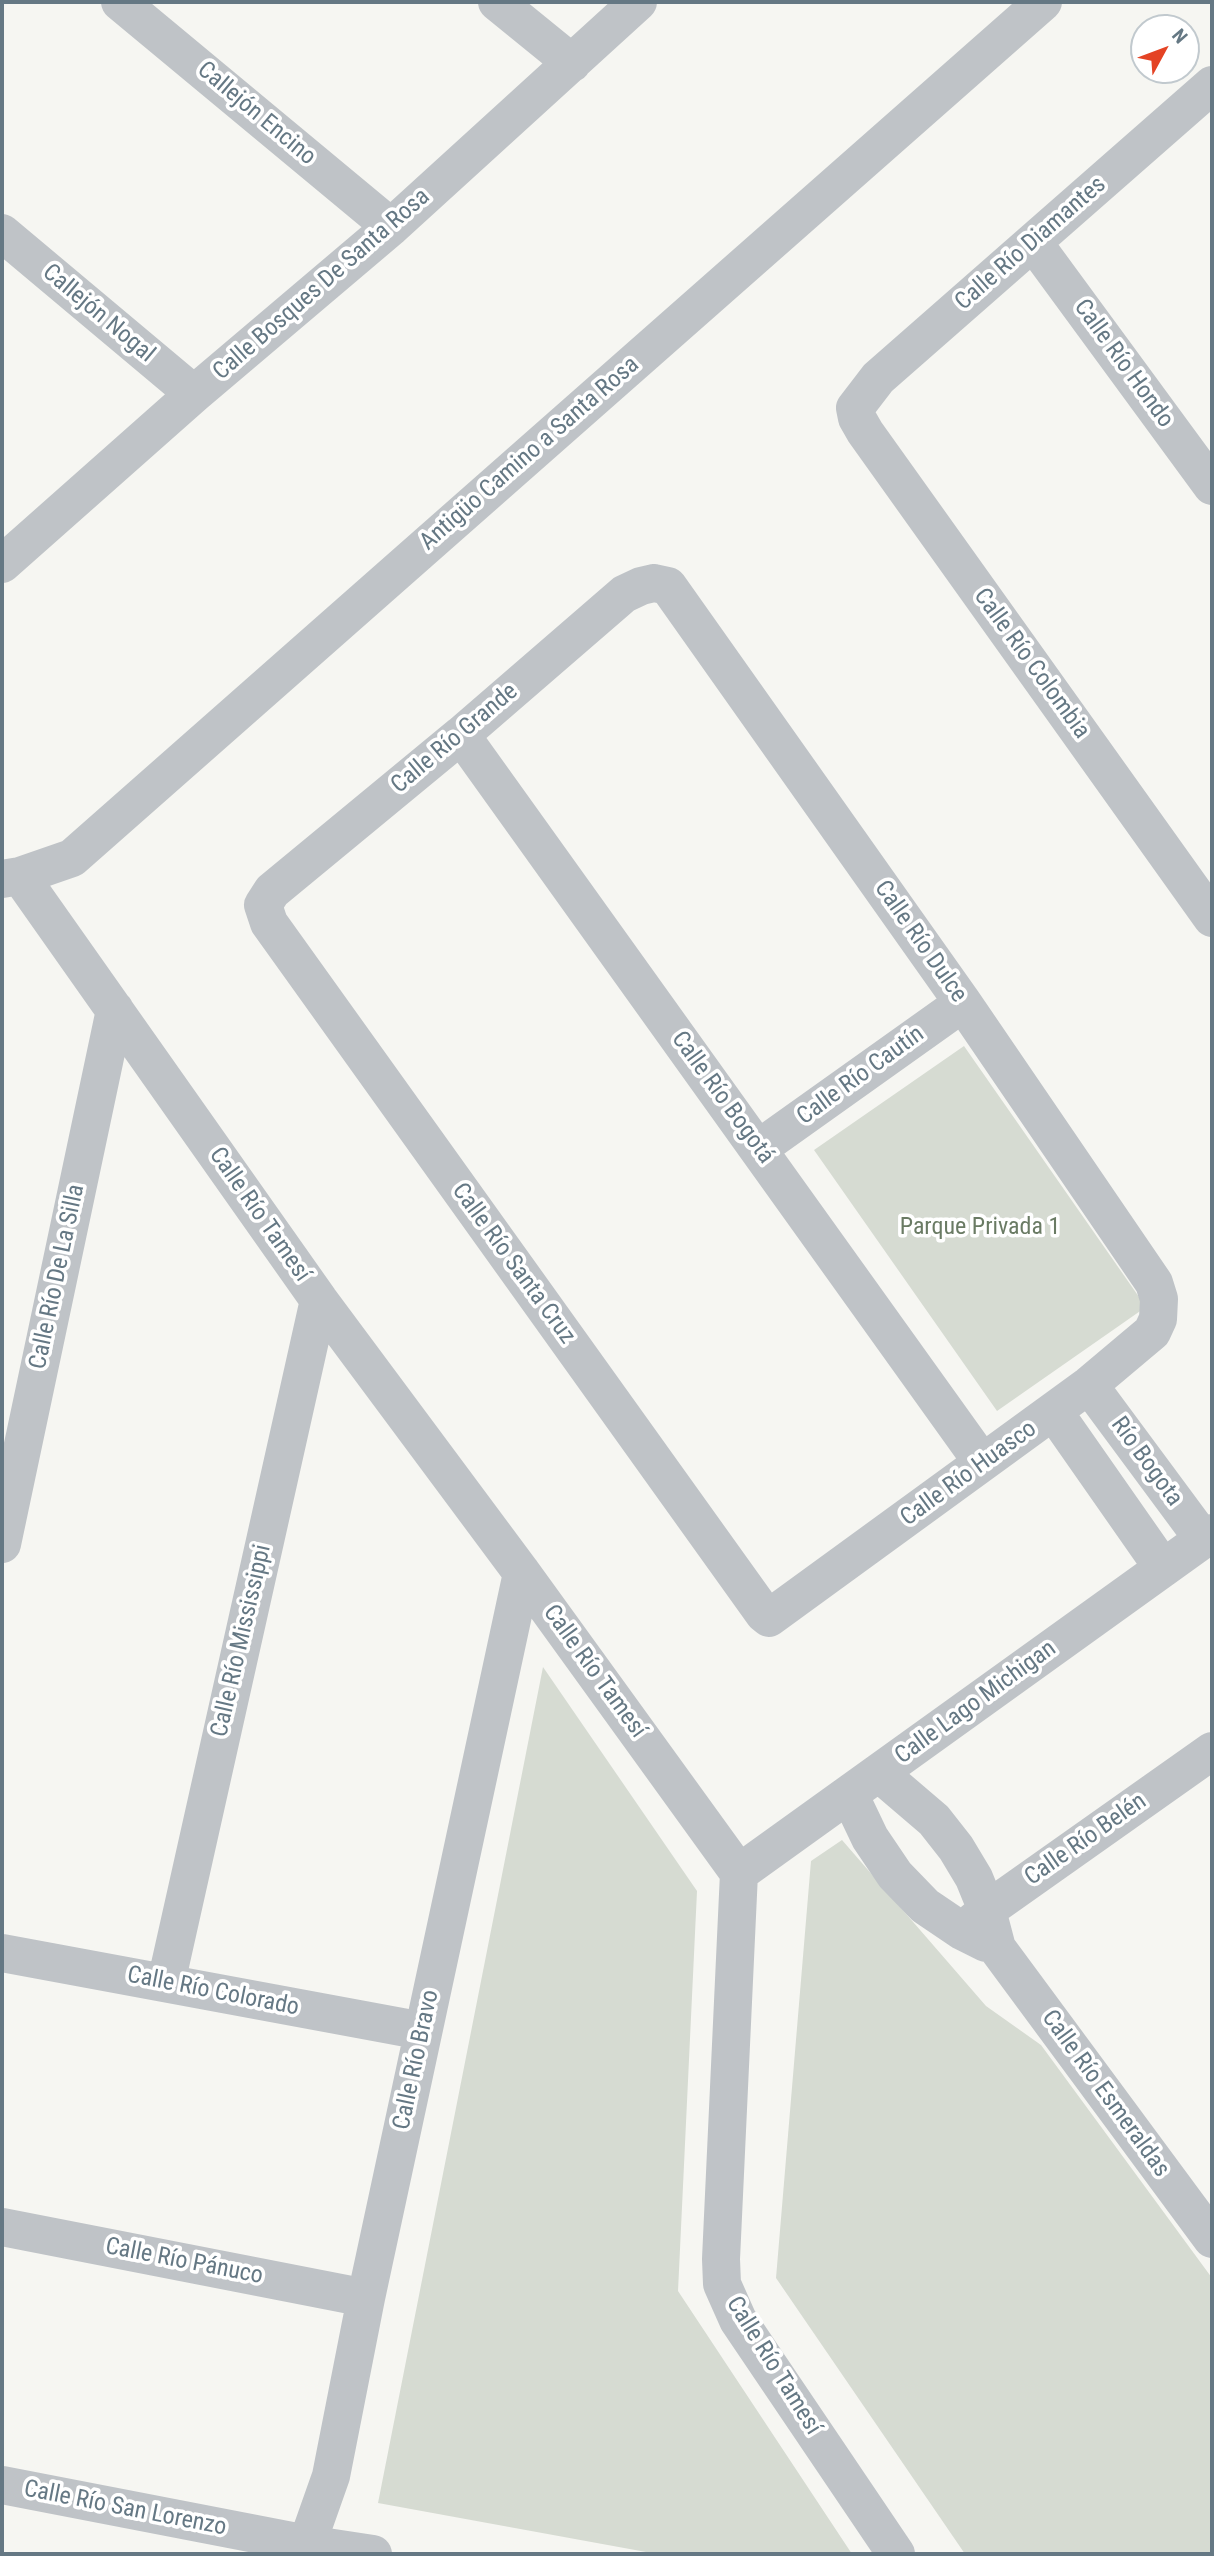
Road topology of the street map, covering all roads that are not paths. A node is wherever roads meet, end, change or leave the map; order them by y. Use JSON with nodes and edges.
{"nodes":[{"id":1,"x":120,"y":2,"type":"edge"},
{"id":2,"x":497,"y":2,"type":"edge"},
{"id":3,"x":638,"y":2,"type":"edge"},
{"id":4,"x":1043,"y":2,"type":"edge"},
{"id":5,"x":572,"y":63,"type":"junction"},
{"id":6,"x":1212,"y":85,"type":"edge"},
{"id":7,"x":391,"y":227,"type":"junction"},
{"id":8,"x":2,"y":233,"type":"edge"},
{"id":9,"x":1033,"y":242,"type":"junction"},
{"id":10,"x":194,"y":394,"type":"junction"},
{"id":11,"x":855,"y":408,"type":"joint"},
{"id":12,"x":1212,"y":486,"type":"edge"},
{"id":13,"x":5,"y":556,"type":"edge"},
{"id":14,"x":654,"y":583,"type":"joint"},
{"id":15,"x":461,"y":735,"type":"junction"},
{"id":16,"x":11,"y":877,"type":"edge"},
{"id":17,"x":263,"y":905,"type":"joint"},
{"id":18,"x":1212,"y":918,"type":"edge"},
{"id":19,"x":963,"y":1003,"type":"junction"},
{"id":20,"x":115,"y":1010,"type":"junction"},
{"id":21,"x":758,"y":1149,"type":"junction"},
{"id":22,"x":319,"y":1300,"type":"junction"},
{"id":23,"x":1158,"y":1319,"type":"joint"},
{"id":24,"x":1089,"y":1385,"type":"junction"},
{"id":25,"x":1054,"y":1412,"type":"junction"},
{"id":26,"x":982,"y":1462,"type":"junction"},
{"id":27,"x":1208,"y":1536,"type":"edge"},
{"id":28,"x":2,"y":1545,"type":"edge"},
{"id":29,"x":1163,"y":1568,"type":"junction"},
{"id":30,"x":522,"y":1573,"type":"junction"},
{"id":31,"x":769,"y":1618,"type":"joint"},
{"id":32,"x":1207,"y":1766,"type":"edge"},
{"id":33,"x":864,"y":1783,"type":"junction"},
{"id":34,"x":739,"y":1873,"type":"junction"},
{"id":35,"x":975,"y":1921,"type":"junction"},
{"id":36,"x":2,"y":1953,"type":"edge"},
{"id":37,"x":166,"y":1983,"type":"junction"},
{"id":38,"x":423,"y":2031,"type":"junction"},
{"id":39,"x":2,"y":2227,"type":"edge"},
{"id":40,"x":1212,"y":2239,"type":"edge"},
{"id":41,"x":366,"y":2298,"type":"junction"},
{"id":42,"x":2,"y":2485,"type":"edge"},
{"id":43,"x":303,"y":2549,"type":"edge"},
{"id":44,"x":373,"y":2554,"type":"edge"},
{"id":45,"x":896,"y":2554,"type":"edge"}],
"edges":[{"from":1,"to":7,"type":"street","name":"Callejón Encino"},
{"from":2,"to":5,"type":"street"},
{"from":3,"to":5,"type":"street","name":"Calle Bosques De Santa Rosa"},
{"from":4,"to":16,"type":"street","name":"Antigüo Camino a Santa Rosa"},
{"from":5,"to":7,"type":"street","name":"Calle Bosques De Santa Rosa"},
{"from":6,"to":9,"type":"street","name":"Calle Río Diamantes"},
{"from":7,"to":10,"type":"street","name":"Calle Bosques De Santa Rosa"},
{"from":8,"to":10,"type":"street","name":"Callejón Nogal"},
{"from":9,"to":11,"type":"street","name":"Calle Río Diamantes"},
{"from":9,"to":12,"type":"street","name":"Calle Río Hondo"},
{"from":10,"to":13,"type":"street","name":"Calle Bosques De Santa Rosa"},
{"from":11,"to":18,"type":"street","name":"Calle Río Colombia"},
{"from":14,"to":15,"type":"street","name":"Calle Río Grande"},
{"from":14,"to":19,"type":"street","name":"Calle Río Dulce"},
{"from":15,"to":17,"type":"street","name":"Calle Río Grande"},
{"from":15,"to":21,"type":"street","name":"Calle Río Bogotá"},
{"from":16,"to":20,"type":"street","name":"Calle Río Tamesí"},
{"from":17,"to":31,"type":"street","name":"Calle Río Santa Cruz"},
{"from":19,"to":21,"type":"street","name":"Calle Río Cautín"},
{"from":19,"to":23,"type":"street","name":"Calle Río Dulce"},
{"from":20,"to":22,"type":"street","name":"Calle Río Tamesí"},
{"from":20,"to":28,"type":"street","name":"Calle Río De La Silla"},
{"from":21,"to":26,"type":"street","name":"Calle Río Bogotá"},
{"from":22,"to":30,"type":"street","name":"Calle Río Tamesí"},
{"from":22,"to":37,"type":"street","name":"Calle Río Mississippi"},
{"from":23,"to":24,"type":"street","name":"Calle Río Huasco"},
{"from":24,"to":25,"type":"street","name":"Calle Río Huasco"},
{"from":24,"to":27,"type":"street","name":"Río Bogota"},
{"from":25,"to":26,"type":"street","name":"Calle Río Huasco"},
{"from":25,"to":29,"type":"street","name":"Río Bogota"},
{"from":26,"to":31,"type":"street","name":"Calle Río Huasco"},
{"from":27,"to":29,"type":"street","name":"Calle Lago Michigan"},
{"from":29,"to":33,"type":"street","name":"Calle Lago Michigan"},
{"from":30,"to":34,"type":"street","name":"Calle Río Tamesí"},
{"from":30,"to":38,"type":"street","name":"Calle Río Bravo"},
{"from":32,"to":35,"type":"street","name":"Calle Río Belén"},
{"from":33,"to":34,"type":"street","name":"Calle Lago Michigan"},
{"from":33,"to":35,"type":"street","name":"Calle Río Esmeraldas"},
{"from":33,"to":35,"type":"street"},
{"from":34,"to":45,"type":"street","name":"Calle Río Tamesí"},
{"from":35,"to":40,"type":"street","name":"Calle Río Esmeraldas"},
{"from":36,"to":37,"type":"street","name":"Calle Río Colorado"},
{"from":37,"to":38,"type":"street","name":"Calle Río Colorado"},
{"from":38,"to":41,"type":"street","name":"Calle Río Bravo"},
{"from":39,"to":41,"type":"street","name":"Calle Río Pánuco"},
{"from":41,"to":43,"type":"street","name":"Calle Río Bravo"},
{"from":42,"to":43,"type":"street","name":"Calle Río San Lorenzo"},
{"from":43,"to":44,"type":"street","name":"Calle Río San Lorenzo"}]}
